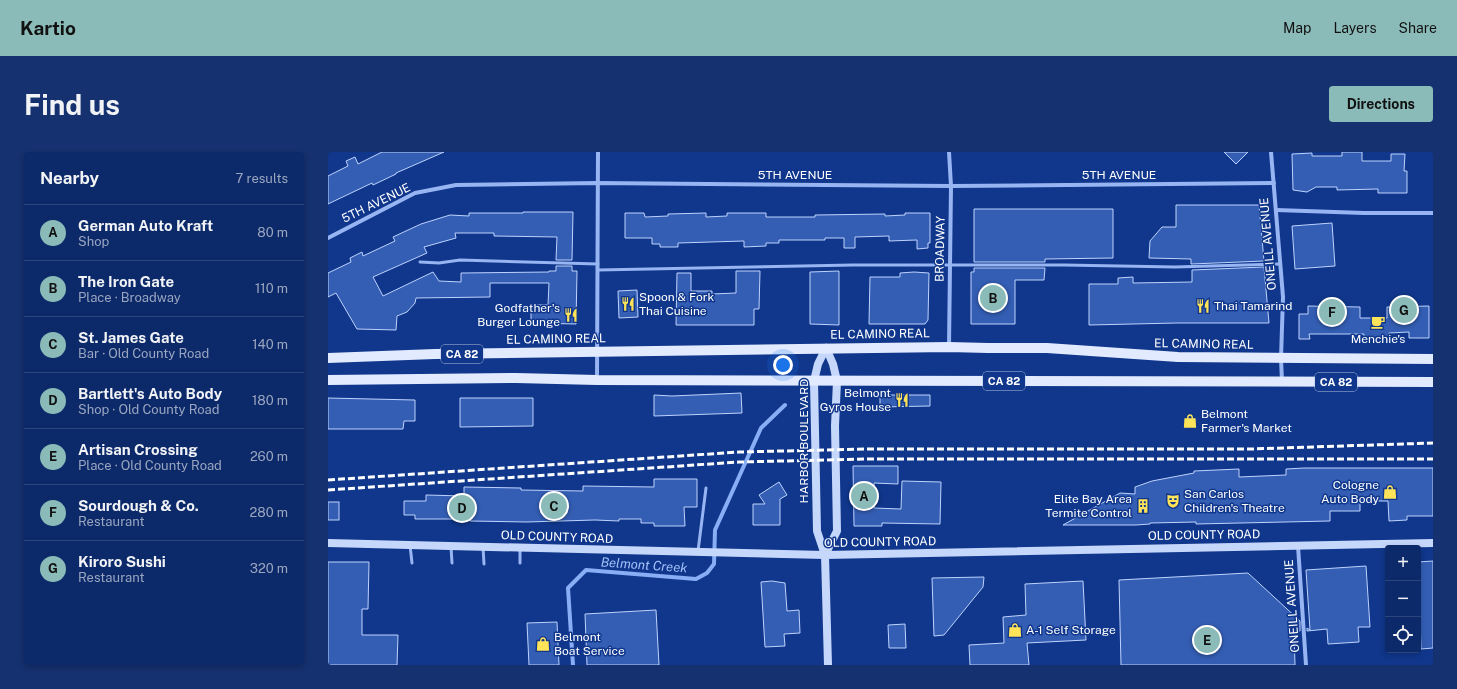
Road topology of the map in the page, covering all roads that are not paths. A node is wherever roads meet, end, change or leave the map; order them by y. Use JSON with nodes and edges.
{"nodes":[{"id":1,"x":598,"y":152,"type":"edge"},
{"id":2,"x":949,"y":152,"type":"edge"},
{"id":3,"x":1271,"y":152,"type":"edge"},
{"id":4,"x":597,"y":183,"type":"junction"},
{"id":5,"x":1274,"y":183,"type":"junction"},
{"id":6,"x":951,"y":186,"type":"junction"},
{"id":7,"x":1276,"y":210,"type":"junction"},
{"id":8,"x":1433,"y":213,"type":"edge"},
{"id":9,"x":328,"y":238,"type":"edge"},
{"id":10,"x":420,"y":262,"type":"dead end"},
{"id":11,"x":598,"y":264,"type":"junction"},
{"id":12,"x":1280,"y":264,"type":"junction"},
{"id":13,"x":949,"y":265,"type":"junction"},
{"id":14,"x":598,"y":270,"type":"junction"},
{"id":15,"x":949,"y":347,"type":"junction"},
{"id":16,"x":826,"y":348,"type":"junction"},
{"id":17,"x":597,"y":352,"type":"junction"},
{"id":18,"x":328,"y":358,"type":"edge"},
{"id":19,"x":1281,"y":358,"type":"junction"},
{"id":20,"x":1433,"y":359,"type":"edge"},
{"id":21,"x":328,"y":380,"type":"edge"},
{"id":22,"x":597,"y":380,"type":"junction"},
{"id":23,"x":814,"y":381,"type":"junction"},
{"id":24,"x":837,"y":381,"type":"junction"},
{"id":25,"x":1282,"y":382,"type":"junction"},
{"id":26,"x":1433,"y":382,"type":"edge"},
{"id":27,"x":706,"y":488,"type":"dead end"},
{"id":28,"x":328,"y":543,"type":"edge"},
{"id":29,"x":1433,"y":543,"type":"edge"},
{"id":30,"x":410,"y":545,"type":"junction"},
{"id":31,"x":451,"y":546,"type":"junction"},
{"id":32,"x":1298,"y":546,"type":"junction"},
{"id":33,"x":483,"y":547,"type":"junction"},
{"id":34,"x":520,"y":548,"type":"junction"},
{"id":35,"x":698,"y":553,"type":"junction"},
{"id":36,"x":825,"y":555,"type":"junction"},
{"id":37,"x":520,"y":562,"type":"dead end"},
{"id":38,"x":452,"y":563,"type":"dead end"},
{"id":39,"x":412,"y":564,"type":"dead end"},
{"id":40,"x":484,"y":564,"type":"dead end"},
{"id":41,"x":828,"y":665,"type":"edge"},
{"id":42,"x":1306,"y":665,"type":"edge"}],
"edges":[{"from":1,"to":4,"type":"street"},
{"from":2,"to":6,"type":"street","name":"BROADWAY"},
{"from":3,"to":5,"type":"street","name":"ONEILL AVENUE"},
{"from":4,"to":6,"type":"street","name":"5TH AVENUE"},
{"from":4,"to":9,"type":"street","name":"5TH AVENUE"},
{"from":4,"to":11,"type":"street"},
{"from":5,"to":6,"type":"street","name":"5TH AVENUE"},
{"from":5,"to":7,"type":"street","name":"ONEILL AVENUE"},
{"from":6,"to":13,"type":"street","name":"BROADWAY"},
{"from":7,"to":8,"type":"street"},
{"from":7,"to":12,"type":"street","name":"ONEILL AVENUE"},
{"from":10,"to":11,"type":"lane"},
{"from":11,"to":14,"type":"street"},
{"from":12,"to":13,"type":"lane"},
{"from":12,"to":19,"type":"street","name":"ONEILL AVENUE"},
{"from":13,"to":14,"type":"lane"},
{"from":13,"to":15,"type":"street","name":"BROADWAY"},
{"from":14,"to":17,"type":"street"},
{"from":15,"to":16,"type":"main road","name":"EL CAMINO REAL","number":"CA 82"},
{"from":15,"to":19,"type":"main road","name":"EL CAMINO REAL","number":"CA 82"},
{"from":16,"to":17,"type":"main road","name":"EL CAMINO REAL","number":"CA 82"},
{"from":16,"to":23,"type":"main road","name":"HARBOR BOULEVARD"},
{"from":16,"to":24,"type":"main road","name":"HARBOR BOULEVARD"},
{"from":17,"to":18,"type":"main road","name":"EL CAMINO REAL","number":"CA 82"},
{"from":17,"to":22,"type":"street"},
{"from":19,"to":20,"type":"main road","name":"EL CAMINO REAL","number":"CA 82"},
{"from":19,"to":25,"type":"street","name":"ONEILL AVENUE"},
{"from":21,"to":22,"type":"main road","number":"CA 82"},
{"from":22,"to":23,"type":"main road","number":"CA 82"},
{"from":23,"to":24,"type":"main road","number":"CA 82"},
{"from":23,"to":36,"type":"main road","name":"HARBOR BOULEVARD"},
{"from":24,"to":25,"type":"main road","number":"CA 82"},
{"from":24,"to":36,"type":"main road","name":"HARBOR BOULEVARD"},
{"from":25,"to":26,"type":"main road","number":"CA 82"},
{"from":27,"to":35,"type":"lane"},
{"from":28,"to":30,"type":"main road","name":"OLD COUNTY ROAD"},
{"from":29,"to":32,"type":"main road","name":"OLD COUNTY ROAD"},
{"from":30,"to":31,"type":"main road","name":"OLD COUNTY ROAD"},
{"from":30,"to":39,"type":"lane"},
{"from":31,"to":33,"type":"main road","name":"OLD COUNTY ROAD"},
{"from":31,"to":38,"type":"lane"},
{"from":32,"to":36,"type":"main road","name":"OLD COUNTY ROAD"},
{"from":32,"to":42,"type":"street","name":"ONEILL AVENUE"},
{"from":33,"to":34,"type":"main road","name":"OLD COUNTY ROAD"},
{"from":33,"to":40,"type":"lane"},
{"from":34,"to":35,"type":"main road","name":"OLD COUNTY ROAD"},
{"from":34,"to":37,"type":"lane"},
{"from":35,"to":36,"type":"main road","name":"OLD COUNTY ROAD"},
{"from":36,"to":41,"type":"main road","name":"HARBOR BOULEVARD"}]}
